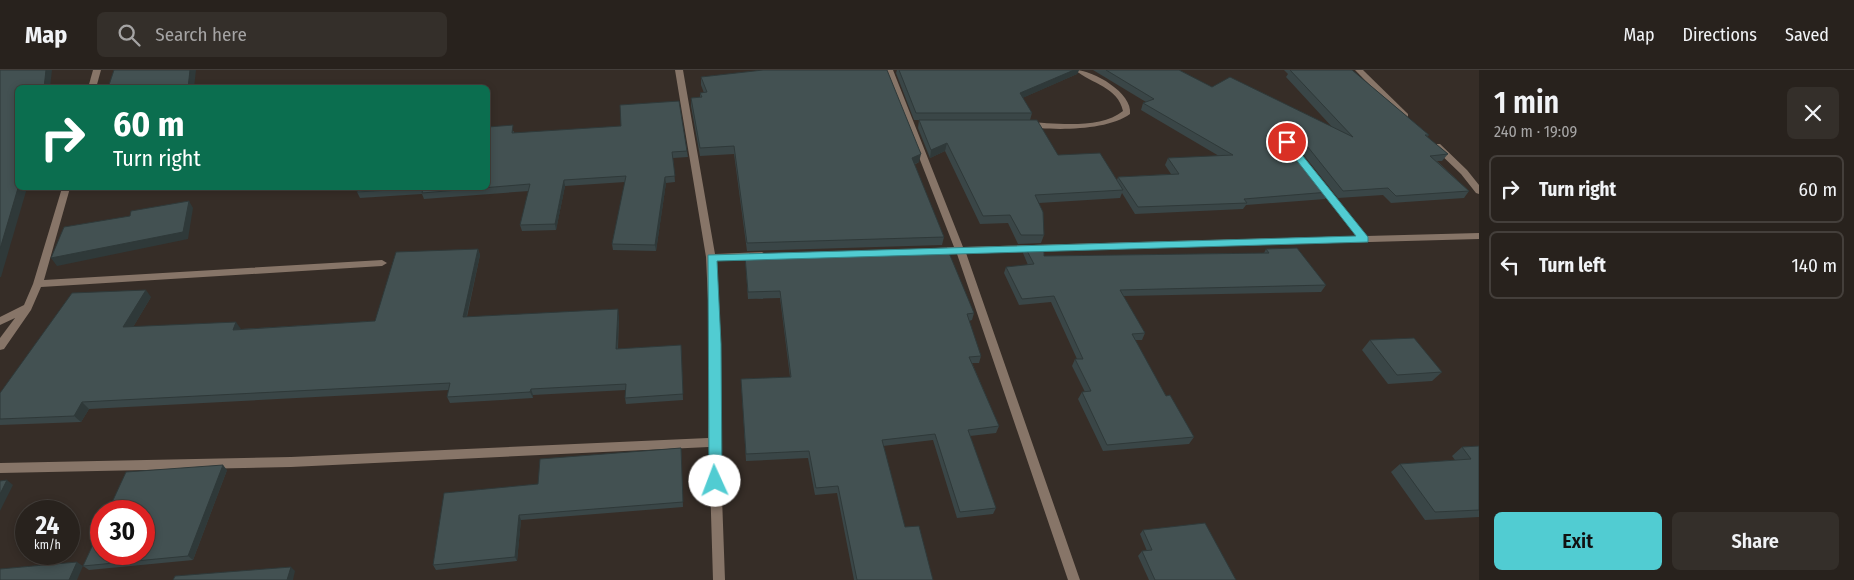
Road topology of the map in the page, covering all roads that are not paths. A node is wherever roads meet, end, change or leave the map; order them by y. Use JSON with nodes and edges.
{"nodes":[{"id":1,"x":97,"y":70,"type":"edge"},
{"id":2,"x":679,"y":70,"type":"edge"},
{"id":3,"x":889,"y":70,"type":"edge"},
{"id":4,"x":1078,"y":70,"type":"edge"},
{"id":5,"x":1359,"y":70,"type":"edge"},
{"id":6,"x":93,"y":85,"type":"edge"},
{"id":7,"x":1410,"y":121,"type":"edge"},
{"id":8,"x":1015,"y":124,"type":"edge"},
{"id":9,"x":1431,"y":140,"type":"edge"},
{"id":10,"x":1316,"y":180,"type":"edge"},
{"id":11,"x":65,"y":190,"type":"edge"},
{"id":12,"x":1479,"y":191,"type":"edge"},
{"id":13,"x":1479,"y":236,"type":"edge"},
{"id":14,"x":1364,"y":240,"type":"junction"},
{"id":15,"x":960,"y":250,"type":"junction"},
{"id":16,"x":920,"y":251,"type":"edge"},
{"id":17,"x":774,"y":255,"type":"edge"},
{"id":18,"x":711,"y":257,"type":"junction"},
{"id":19,"x":382,"y":263,"type":"dead end"},
{"id":20,"x":38,"y":284,"type":"junction"},
{"id":21,"x":28,"y":307,"type":"junction"},
{"id":22,"x":0,"y":321,"type":"edge"},
{"id":23,"x":0,"y":346,"type":"edge"},
{"id":24,"x":714,"y":442,"type":"junction"},
{"id":25,"x":0,"y":468,"type":"edge"},
{"id":26,"x":719,"y":580,"type":"edge"},
{"id":27,"x":1074,"y":580,"type":"edge"}],
"edges":[{"from":1,"to":6,"type":"street"},
{"from":2,"to":18,"type":"street"},
{"from":3,"to":15,"type":"street"},
{"from":4,"to":8,"type":"street"},
{"from":5,"to":7,"type":"street"},
{"from":9,"to":12,"type":"street"},
{"from":10,"to":14,"type":"street"},
{"from":11,"to":20,"type":"street"},
{"from":13,"to":14,"type":"street"},
{"from":14,"to":15,"type":"street"},
{"from":15,"to":16,"type":"street"},
{"from":15,"to":27,"type":"street"},
{"from":17,"to":18,"type":"street"},
{"from":18,"to":24,"type":"street"},
{"from":19,"to":20,"type":"street"},
{"from":20,"to":21,"type":"street"},
{"from":21,"to":22,"type":"street"},
{"from":21,"to":23,"type":"street"},
{"from":24,"to":25,"type":"street"},
{"from":24,"to":26,"type":"street"}]}
